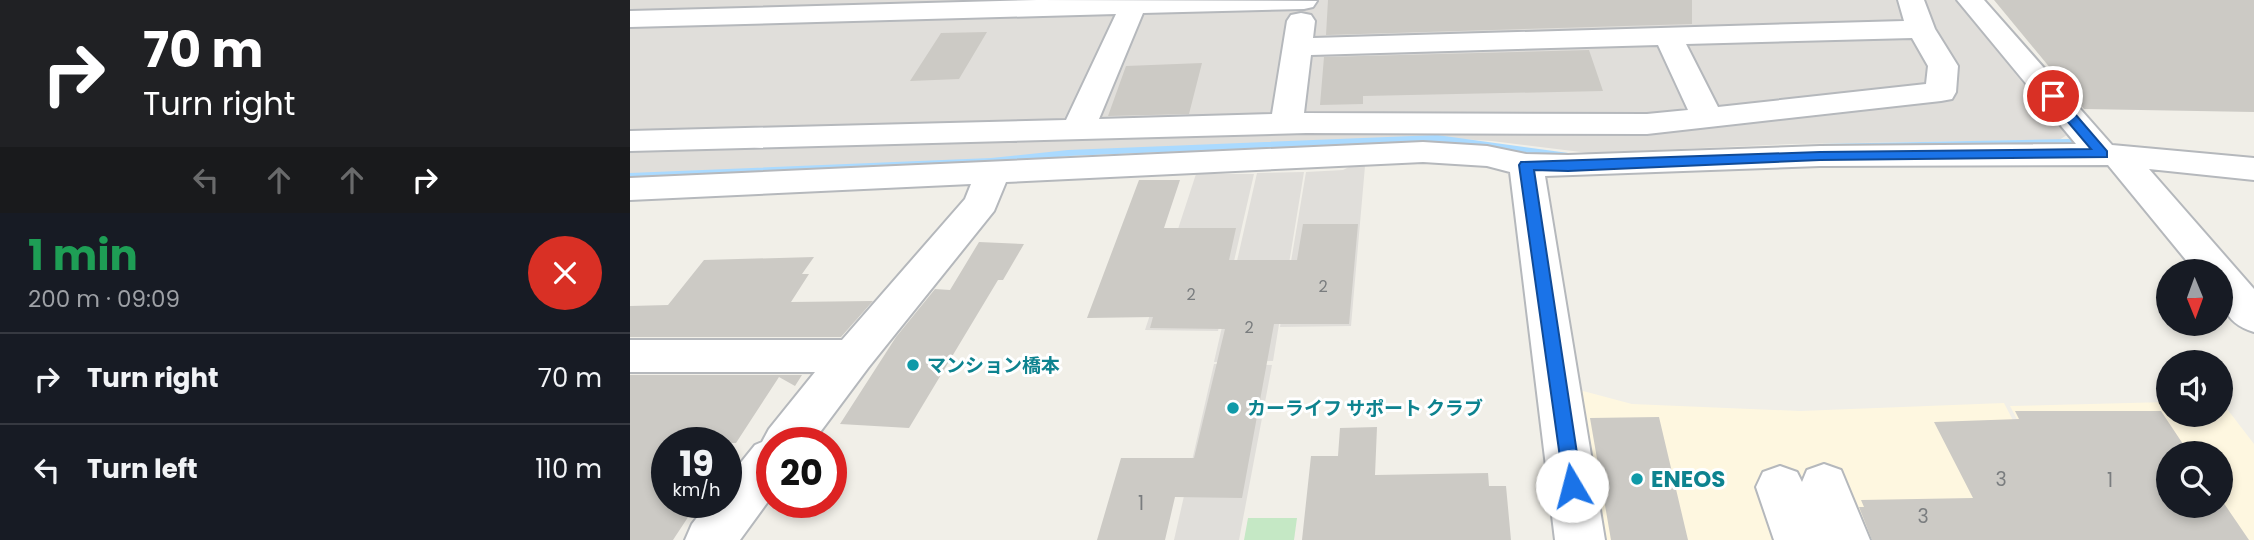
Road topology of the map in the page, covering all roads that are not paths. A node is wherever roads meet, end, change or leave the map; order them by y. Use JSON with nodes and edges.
{"nodes":[{"id":1,"x":1304,"y":0,"type":"edge"},
{"id":2,"x":1970,"y":0,"type":"edge"},
{"id":3,"x":1133,"y":5,"type":"junction"},
{"id":4,"x":1916,"y":15,"type":"edge"},
{"id":5,"x":630,"y":19,"type":"edge"},
{"id":6,"x":1668,"y":36,"type":"junction"},
{"id":7,"x":1298,"y":47,"type":"junction"},
{"id":8,"x":1708,"y":118,"type":"junction"},
{"id":9,"x":1287,"y":123,"type":"junction"},
{"id":10,"x":1078,"y":129,"type":"junction"},
{"id":11,"x":630,"y":141,"type":"edge"},
{"id":12,"x":2110,"y":155,"type":"junction"},
{"id":13,"x":1526,"y":165,"type":"junction"},
{"id":14,"x":2254,"y":169,"type":"edge"},
{"id":15,"x":992,"y":173,"type":"junction"},
{"id":16,"x":630,"y":189,"type":"edge"},
{"id":17,"x":2206,"y":259,"type":"edge"},
{"id":18,"x":2233,"y":291,"type":"edge"},
{"id":19,"x":2254,"y":317,"type":"edge"},
{"id":20,"x":630,"y":356,"type":"edge"},
{"id":21,"x":853,"y":356,"type":"junction"},
{"id":22,"x":798,"y":427,"type":"edge"},
{"id":23,"x":756,"y":480,"type":"edge"},
{"id":24,"x":710,"y":540,"type":"edge"},
{"id":25,"x":1580,"y":540,"type":"edge"},
{"id":26,"x":1799,"y":540,"type":"edge"},
{"id":27,"x":1844,"y":540,"type":"edge"}],
"edges":[{"from":1,"to":3,"type":"street"},
{"from":1,"to":7,"type":"street"},
{"from":2,"to":12,"type":"street"},
{"from":3,"to":5,"type":"street"},
{"from":3,"to":10,"type":"street"},
{"from":4,"to":6,"type":"street"},
{"from":4,"to":8,"type":"street"},
{"from":6,"to":7,"type":"street"},
{"from":6,"to":8,"type":"street"},
{"from":7,"to":9,"type":"street"},
{"from":8,"to":9,"type":"street"},
{"from":9,"to":10,"type":"street"},
{"from":10,"to":11,"type":"street"},
{"from":12,"to":13,"type":"street"},
{"from":12,"to":14,"type":"street"},
{"from":12,"to":17,"type":"street"},
{"from":13,"to":15,"type":"street"},
{"from":13,"to":25,"type":"street"},
{"from":15,"to":16,"type":"street"},
{"from":15,"to":21,"type":"street"},
{"from":18,"to":19,"type":"street"},
{"from":20,"to":21,"type":"street"},
{"from":21,"to":22,"type":"street"},
{"from":23,"to":24,"type":"street"},
{"from":26,"to":27,"type":"street"}]}
